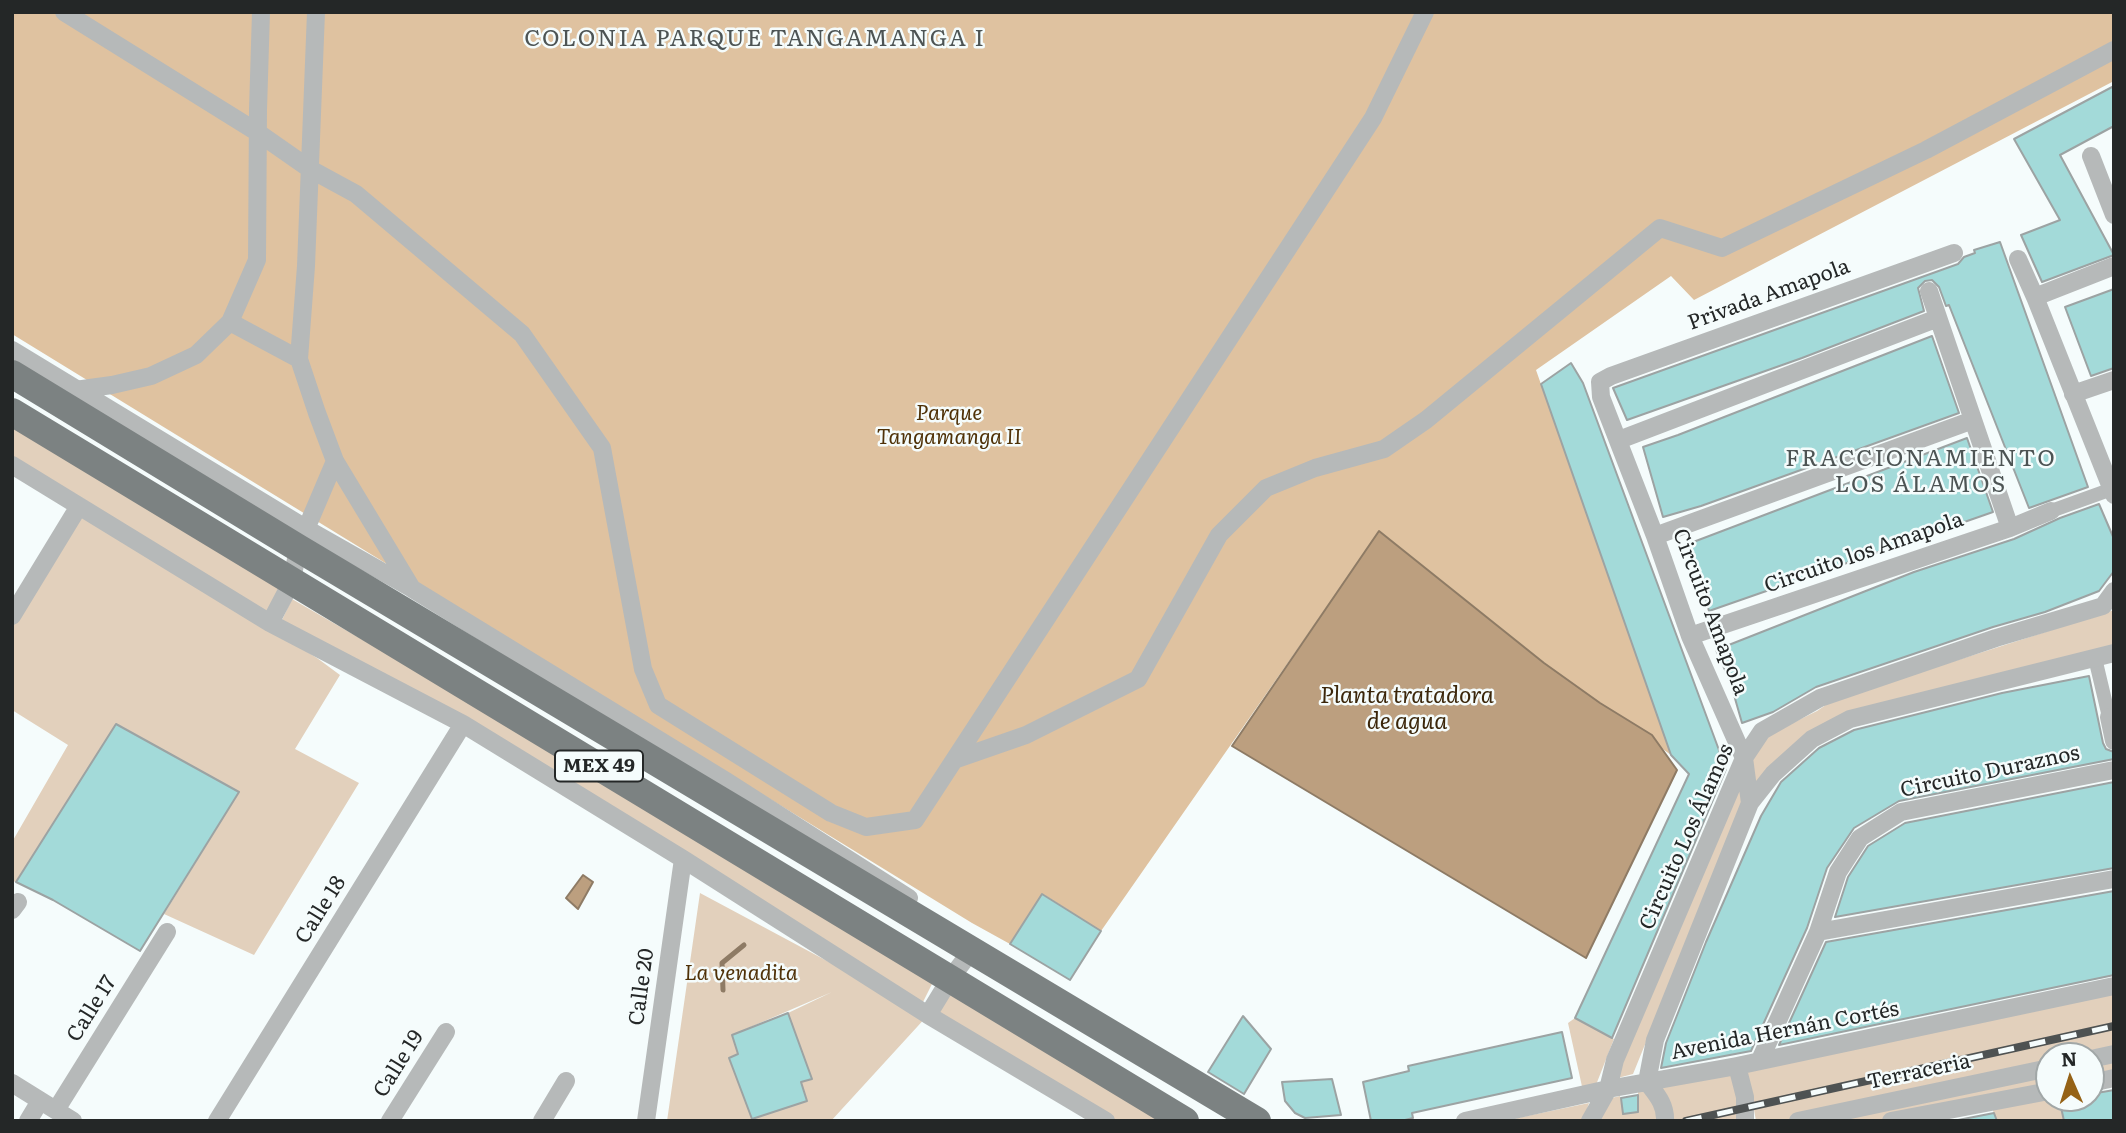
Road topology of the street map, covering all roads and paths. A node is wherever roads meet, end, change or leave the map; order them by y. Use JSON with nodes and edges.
{"nodes":[{"id":1,"x":64,"y":12,"type":"edge"},
{"id":2,"x":261,"y":12,"type":"edge"},
{"id":3,"x":316,"y":12,"type":"edge"},
{"id":4,"x":1425,"y":12,"type":"edge"},
{"id":5,"x":2114,"y":50,"type":"edge"},
{"id":6,"x":257,"y":132,"type":"junction"},
{"id":7,"x":2091,"y":156,"type":"dead end"},
{"id":8,"x":310,"y":169,"type":"junction"},
{"id":9,"x":2114,"y":215,"type":"edge"},
{"id":10,"x":1954,"y":253,"type":"dead end"},
{"id":11,"x":2018,"y":259,"type":"dead end"},
{"id":12,"x":2114,"y":267,"type":"edge"},
{"id":13,"x":1929,"y":291,"type":"dead end"},
{"id":14,"x":2035,"y":297,"type":"junction"},
{"id":15,"x":1938,"y":318,"type":"junction"},
{"id":16,"x":230,"y":322,"type":"junction"},
{"id":17,"x":12,"y":350,"type":"edge"},
{"id":18,"x":299,"y":359,"type":"junction"},
{"id":19,"x":12,"y":374,"type":"edge"},
{"id":20,"x":2114,"y":380,"type":"edge"},
{"id":21,"x":1600,"y":382,"type":"joint"},
{"id":22,"x":79,"y":390,"type":"junction"},
{"id":23,"x":43,"y":393,"type":"junction"},
{"id":24,"x":2073,"y":394,"type":"junction"},
{"id":25,"x":12,"y":412,"type":"edge"},
{"id":26,"x":1973,"y":420,"type":"junction"},
{"id":27,"x":1619,"y":440,"type":"junction"},
{"id":28,"x":335,"y":461,"type":"junction"},
{"id":29,"x":12,"y":465,"type":"edge"},
{"id":30,"x":2113,"y":491,"type":"edge"},
{"id":31,"x":79,"y":506,"type":"junction"},
{"id":32,"x":2051,"y":511,"type":"joint"},
{"id":33,"x":2010,"y":528,"type":"junction"},
{"id":34,"x":1655,"y":536,"type":"junction"},
{"id":35,"x":302,"y":538,"type":"junction"},
{"id":36,"x":292,"y":581,"type":"junction"},
{"id":37,"x":411,"y":588,"type":"junction"},
{"id":38,"x":2114,"y":592,"type":"edge"},
{"id":39,"x":13,"y":613,"type":"edge"},
{"id":40,"x":270,"y":623,"type":"junction"},
{"id":41,"x":460,"y":631,"type":"junction"},
{"id":42,"x":1690,"y":636,"type":"junction"},
{"id":43,"x":2114,"y":653,"type":"edge"},
{"id":44,"x":2095,"y":658,"type":"junction"},
{"id":45,"x":1820,"y":698,"type":"junction"},
{"id":46,"x":2109,"y":717,"type":"joint"},
{"id":47,"x":463,"y":724,"type":"junction"},
{"id":48,"x":1836,"y":726,"type":"junction"},
{"id":49,"x":2114,"y":741,"type":"edge"},
{"id":50,"x":1744,"y":758,"type":"junction"},
{"id":51,"x":954,"y":760,"type":"junction"},
{"id":52,"x":2114,"y":769,"type":"edge"},
{"id":53,"x":1750,"y":803,"type":"junction"},
{"id":54,"x":683,"y":859,"type":"junction"},
{"id":55,"x":2114,"y":879,"type":"edge"},
{"id":56,"x":167,"y":932,"type":"dead end"},
{"id":57,"x":1818,"y":932,"type":"junction"},
{"id":58,"x":972,"y":950,"type":"junction"},
{"id":59,"x":950,"y":979,"type":"junction"},
{"id":60,"x":2114,"y":986,"type":"edge"},
{"id":61,"x":928,"y":1015,"type":"junction"},
{"id":62,"x":446,"y":1032,"type":"dead end"},
{"id":63,"x":1760,"y":1060,"type":"junction"},
{"id":64,"x":1737,"y":1066,"type":"junction"},
{"id":65,"x":2035,"y":1071,"type":"edge"},
{"id":66,"x":566,"y":1081,"type":"dead end"},
{"id":67,"x":1647,"y":1082,"type":"junction"},
{"id":68,"x":12,"y":1083,"type":"edge"},
{"id":69,"x":1608,"y":1089,"type":"junction"},
{"id":70,"x":2035,"y":1094,"type":"edge"},
{"id":71,"x":48,"y":1105,"type":"junction"},
{"id":72,"x":28,"y":1121,"type":"edge"},
{"id":73,"x":73,"y":1121,"type":"edge"},
{"id":74,"x":216,"y":1121,"type":"edge"},
{"id":75,"x":390,"y":1121,"type":"edge"},
{"id":76,"x":542,"y":1121,"type":"edge"},
{"id":77,"x":646,"y":1121,"type":"edge"},
{"id":78,"x":1106,"y":1121,"type":"edge"},
{"id":79,"x":1185,"y":1121,"type":"edge"},
{"id":80,"x":1257,"y":1121,"type":"edge"},
{"id":81,"x":1465,"y":1121,"type":"edge"},
{"id":82,"x":1591,"y":1121,"type":"edge"},
{"id":83,"x":1665,"y":1121,"type":"edge"},
{"id":84,"x":1745,"y":1121,"type":"edge"},
{"id":85,"x":1798,"y":1121,"type":"edge"},
{"id":86,"x":1891,"y":1121,"type":"edge"}],
"edges":[{"from":1,"to":6,"type":"street"},
{"from":2,"to":6,"type":"street"},
{"from":3,"to":8,"type":"street"},
{"from":4,"to":51,"type":"street"},
{"from":5,"to":51,"type":"street"},
{"from":6,"to":8,"type":"street"},
{"from":6,"to":16,"type":"street"},
{"from":7,"to":9,"type":"street"},
{"from":8,"to":18,"type":"street"},
{"from":8,"to":51,"type":"street"},
{"from":10,"to":21,"type":"street","name":"Privada Amapola"},
{"from":11,"to":14,"type":"street"},
{"from":12,"to":14,"type":"street"},
{"from":13,"to":15,"type":"street"},
{"from":14,"to":24,"type":"street"},
{"from":15,"to":26,"type":"street"},
{"from":15,"to":27,"type":"street"},
{"from":16,"to":18,"type":"street"},
{"from":16,"to":22,"type":"street"},
{"from":17,"to":22,"type":"street"},
{"from":18,"to":28,"type":"street"},
{"from":19,"to":23,"type":"main road","number":"MEX 49"},
{"from":20,"to":24,"type":"street"},
{"from":21,"to":27,"type":"street","name":"Circuito Amapola"},
{"from":22,"to":23,"type":"street"},
{"from":22,"to":35,"type":"street"},
{"from":23,"to":35,"type":"main road","number":"MEX 49"},
{"from":24,"to":30,"type":"street"},
{"from":25,"to":36,"type":"main road","number":"MEX 49"},
{"from":26,"to":33,"type":"street"},
{"from":26,"to":34,"type":"street"},
{"from":27,"to":34,"type":"street","name":"Circuito Amapola"},
{"from":28,"to":35,"type":"street"},
{"from":28,"to":37,"type":"street"},
{"from":29,"to":31,"type":"street"},
{"from":30,"to":32,"type":"street"},
{"from":31,"to":39,"type":"street"},
{"from":31,"to":40,"type":"street"},
{"from":32,"to":33,"type":"street","name":"Circuito los Amapola"},
{"from":33,"to":42,"type":"street","name":"Circuito los Amapola"},
{"from":34,"to":42,"type":"street","name":"Circuito Amapola"},
{"from":35,"to":36,"type":"street"},
{"from":35,"to":37,"type":"street"},
{"from":35,"to":41,"type":"main road","number":"MEX 49"},
{"from":36,"to":40,"type":"street"},
{"from":36,"to":59,"type":"main road","number":"MEX 49"},
{"from":37,"to":41,"type":"street"},
{"from":38,"to":45,"type":"street","name":"Circuito Los Álamos"},
{"from":40,"to":47,"type":"street"},
{"from":41,"to":58,"type":"main road","number":"MEX 49"},
{"from":42,"to":50,"type":"street","name":"Circuito Amapola"},
{"from":43,"to":44,"type":"street","name":"Circuito Los Álamos"},
{"from":44,"to":46,"type":"street"},
{"from":44,"to":48,"type":"street","name":"Circuito Los Álamos"},
{"from":45,"to":48,"type":"street"},
{"from":45,"to":50,"type":"street","name":"Circuito Los Álamos"},
{"from":46,"to":49,"type":"street"},
{"from":47,"to":54,"type":"street"},
{"from":47,"to":74,"type":"street","name":"Calle 18"},
{"from":48,"to":53,"type":"street","name":"Circuito Los Álamos"},
{"from":50,"to":53,"type":"street","name":"Circuito Amapola"},
{"from":50,"to":69,"type":"street","name":"Circuito Los Álamos"},
{"from":52,"to":57,"type":"street","name":"Circuito Duraznos"},
{"from":53,"to":67,"type":"street","name":"Circuito Los Álamos"},
{"from":54,"to":61,"type":"street"},
{"from":54,"to":77,"type":"street","name":"Calle 20"},
{"from":55,"to":57,"type":"street"},
{"from":56,"to":71,"type":"street","name":"Calle 17"},
{"from":57,"to":63,"type":"street","name":"Circuito Duraznos"},
{"from":58,"to":59,"type":"street"},
{"from":58,"to":80,"type":"main road","number":"MEX 49"},
{"from":59,"to":61,"type":"street"},
{"from":59,"to":79,"type":"main road","number":"MEX 49"},
{"from":60,"to":63,"type":"street","name":"Avenida Hernán Cortés"},
{"from":61,"to":78,"type":"street"},
{"from":62,"to":75,"type":"street","name":"Calle 19"},
{"from":63,"to":64,"type":"street","name":"Avenida Hernán Cortés"},
{"from":64,"to":67,"type":"street","name":"Avenida Hernán Cortés"},
{"from":64,"to":84,"type":"street"},
{"from":65,"to":85,"type":"street","name":"Terraceria"},
{"from":66,"to":76,"type":"street"},
{"from":67,"to":69,"type":"street","name":"Avenida Hernán Cortés"},
{"from":67,"to":83,"type":"street"},
{"from":68,"to":71,"type":"street"},
{"from":69,"to":81,"type":"street","name":"Avenida Hernán Cortés"},
{"from":69,"to":82,"type":"street","name":"Circuito Los Álamos"},
{"from":70,"to":86,"type":"street"},
{"from":71,"to":72,"type":"street","name":"Calle 17"},
{"from":71,"to":73,"type":"street"}]}
